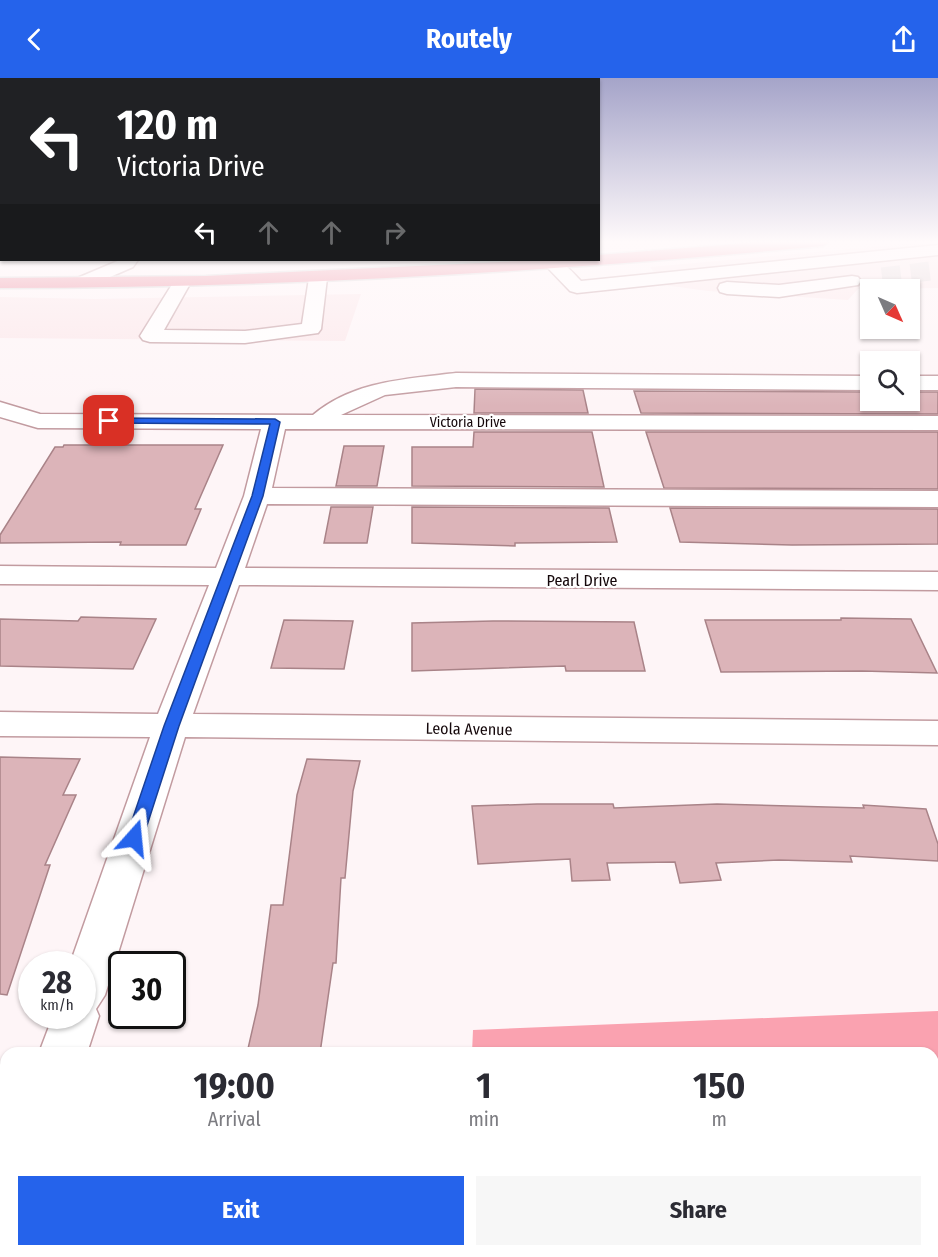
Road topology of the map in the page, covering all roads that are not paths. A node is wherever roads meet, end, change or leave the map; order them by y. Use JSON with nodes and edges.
{"nodes":[{"id":1,"x":174,"y":296,"type":"edge"},
{"id":2,"x":316,"y":296,"type":"edge"},
{"id":3,"x":860,"y":383,"type":"edge"},
{"id":4,"x":920,"y":383,"type":"edge"},
{"id":5,"x":938,"y":383,"type":"edge"},
{"id":6,"x":0,"y":409,"type":"edge"},
{"id":7,"x":275,"y":422,"type":"junction"},
{"id":8,"x":318,"y":422,"type":"junction"},
{"id":9,"x":938,"y":423,"type":"edge"},
{"id":10,"x":257,"y":496,"type":"junction"},
{"id":11,"x":938,"y":499,"type":"edge"},
{"id":12,"x":0,"y":575,"type":"edge"},
{"id":13,"x":225,"y":578,"type":"junction"},
{"id":14,"x":938,"y":581,"type":"edge"},
{"id":15,"x":0,"y":724,"type":"edge"},
{"id":16,"x":171,"y":726,"type":"junction"},
{"id":17,"x":938,"y":733,"type":"edge"},
{"id":18,"x":96,"y":953,"type":"edge"},
{"id":19,"x":71,"y":1029,"type":"edge"},
{"id":20,"x":65,"y":1047,"type":"edge"}],
"edges":[{"from":1,"to":2,"type":"street"},
{"from":3,"to":8,"type":"street"},
{"from":4,"to":5,"type":"street"},
{"from":6,"to":7,"type":"street","name":"Victoria Drive"},
{"from":7,"to":8,"type":"street","name":"Victoria Drive"},
{"from":7,"to":10,"type":"street"},
{"from":8,"to":9,"type":"street","name":"Victoria Drive"},
{"from":10,"to":11,"type":"street"},
{"from":10,"to":13,"type":"street"},
{"from":12,"to":13,"type":"street","name":"Pearl Drive"},
{"from":13,"to":14,"type":"street","name":"Pearl Drive"},
{"from":13,"to":16,"type":"street"},
{"from":15,"to":16,"type":"street","name":"Leola Avenue"},
{"from":16,"to":17,"type":"street","name":"Leola Avenue"},
{"from":16,"to":18,"type":"street"},
{"from":19,"to":20,"type":"street"}]}
